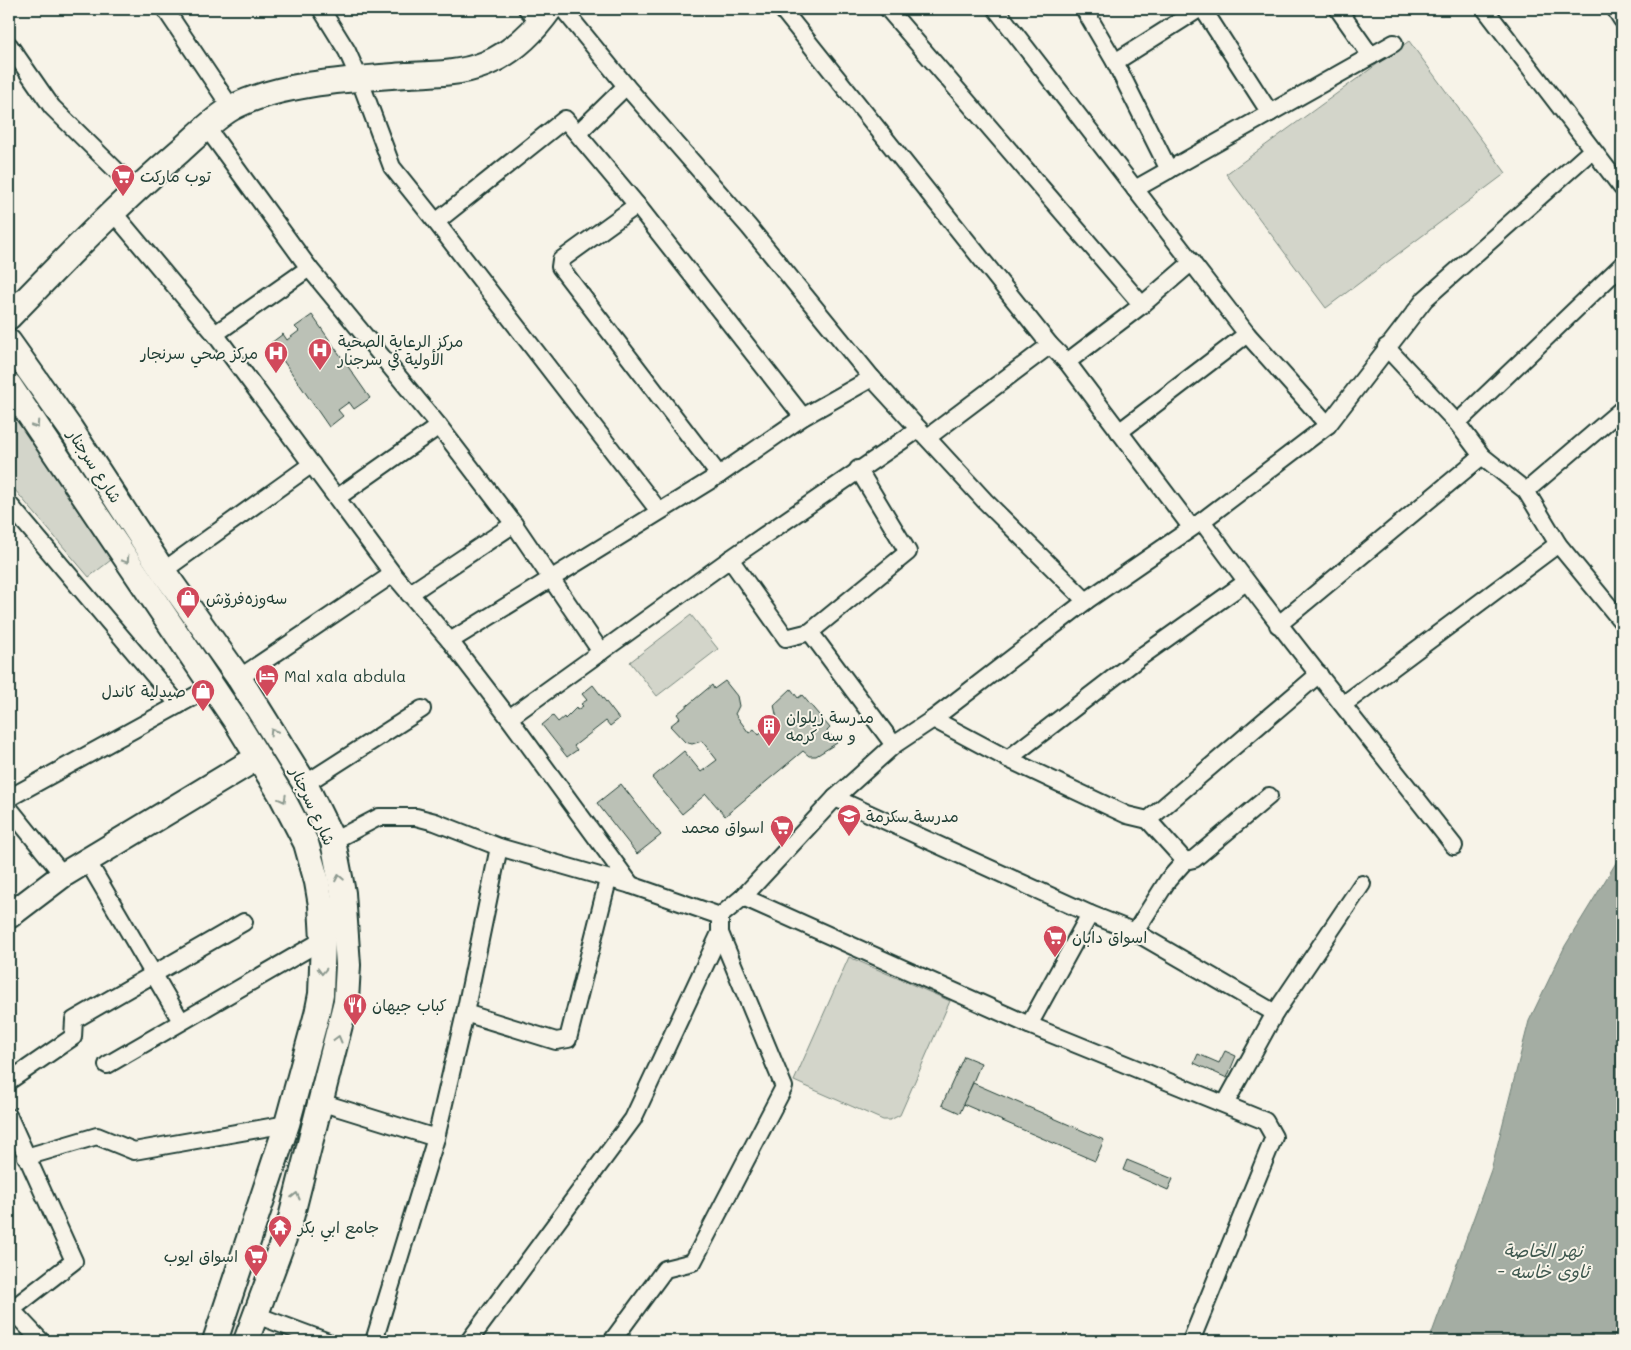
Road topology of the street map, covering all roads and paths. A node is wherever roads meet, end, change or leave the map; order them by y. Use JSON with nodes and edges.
{"nodes":[{"id":1,"x":165,"y":9,"type":"edge"},
{"id":2,"x":321,"y":9,"type":"edge"},
{"id":3,"x":563,"y":9,"type":"edge"},
{"id":4,"x":782,"y":9,"type":"edge"},
{"id":5,"x":888,"y":9,"type":"edge"},
{"id":6,"x":996,"y":9,"type":"edge"},
{"id":7,"x":1084,"y":9,"type":"edge"},
{"id":8,"x":1199,"y":9,"type":"edge"},
{"id":9,"x":1203,"y":9,"type":"edge"},
{"id":10,"x":1338,"y":9,"type":"edge"},
{"id":11,"x":1485,"y":9,"type":"edge"},
{"id":12,"x":1615,"y":9,"type":"edge"},
{"id":13,"x":539,"y":13,"type":"edge"},
{"id":14,"x":1622,"y":20,"type":"edge"},
{"id":15,"x":1394,"y":43,"type":"dead end"},
{"id":16,"x":9,"y":45,"type":"edge"},
{"id":17,"x":1371,"y":56,"type":"junction"},
{"id":18,"x":1115,"y":62,"type":"junction"},
{"id":19,"x":359,"y":78,"type":"junction"},
{"id":20,"x":626,"y":86,"type":"junction"},
{"id":21,"x":232,"y":108,"type":"junction"},
{"id":22,"x":1270,"y":113,"type":"junction"},
{"id":23,"x":207,"y":128,"type":"junction"},
{"id":24,"x":578,"y":133,"type":"junction"},
{"id":25,"x":1592,"y":150,"type":"junction"},
{"id":26,"x":1168,"y":170,"type":"junction"},
{"id":27,"x":1622,"y":188,"type":"edge"},
{"id":28,"x":134,"y":189,"type":"junction"},
{"id":29,"x":1135,"y":189,"type":"junction"},
{"id":30,"x":637,"y":205,"type":"junction"},
{"id":31,"x":112,"y":211,"type":"junction"},
{"id":32,"x":436,"y":222,"type":"junction"},
{"id":33,"x":1192,"y":262,"type":"junction"},
{"id":34,"x":1622,"y":265,"type":"edge"},
{"id":35,"x":309,"y":268,"type":"junction"},
{"id":36,"x":1142,"y":305,"type":"junction"},
{"id":37,"x":9,"y":317,"type":"edge"},
{"id":38,"x":215,"y":334,"type":"junction"},
{"id":39,"x":1247,"y":334,"type":"junction"},
{"id":40,"x":9,"y":342,"type":"edge"},
{"id":41,"x":1050,"y":345,"type":"junction"},
{"id":42,"x":1386,"y":347,"type":"junction"},
{"id":43,"x":1067,"y":362,"type":"junction"},
{"id":44,"x":872,"y":378,"type":"junction"},
{"id":45,"x":9,"y":385,"type":"edge"},
{"id":46,"x":1622,"y":409,"type":"edge"},
{"id":47,"x":803,"y":417,"type":"junction"},
{"id":48,"x":1456,"y":423,"type":"junction"},
{"id":49,"x":1328,"y":425,"type":"junction"},
{"id":50,"x":439,"y":426,"type":"junction"},
{"id":51,"x":1119,"y":432,"type":"junction"},
{"id":52,"x":924,"y":433,"type":"junction"},
{"id":53,"x":1482,"y":456,"type":"junction"},
{"id":54,"x":312,"y":464,"type":"junction"},
{"id":55,"x":858,"y":469,"type":"junction"},
{"id":56,"x":719,"y":474,"type":"junction"},
{"id":57,"x":1526,"y":491,"type":"junction"},
{"id":58,"x":338,"y":497,"type":"junction"},
{"id":59,"x":9,"y":504,"type":"edge"},
{"id":60,"x":659,"y":511,"type":"junction"},
{"id":61,"x":514,"y":524,"type":"junction"},
{"id":62,"x":1197,"y":524,"type":"junction"},
{"id":63,"x":1558,"y":544,"type":"junction"},
{"id":64,"x":730,"y":559,"type":"junction"},
{"id":65,"x":163,"y":571,"type":"junction"},
{"id":66,"x":393,"y":574,"type":"junction"},
{"id":67,"x":553,"y":578,"type":"junction"},
{"id":68,"x":1246,"y":582,"type":"junction"},
{"id":69,"x":409,"y":594,"type":"junction"},
{"id":70,"x":1086,"y":601,"type":"junction"},
{"id":71,"x":1622,"y":622,"type":"edge"},
{"id":72,"x":1278,"y":625,"type":"junction"},
{"id":73,"x":810,"y":632,"type":"junction"},
{"id":74,"x":450,"y":641,"type":"junction"},
{"id":75,"x":601,"y":652,"type":"junction"},
{"id":76,"x":1319,"y":674,"type":"junction"},
{"id":77,"x":239,"y":678,"type":"junction"},
{"id":78,"x":212,"y":687,"type":"junction"},
{"id":79,"x":1344,"y":704,"type":"junction"},
{"id":80,"x":180,"y":705,"type":"junction"},
{"id":81,"x":422,"y":709,"type":"dead end"},
{"id":82,"x":509,"y":718,"type":"junction"},
{"id":83,"x":933,"y":719,"type":"junction"},
{"id":84,"x":894,"y":746,"type":"junction"},
{"id":85,"x":257,"y":758,"type":"junction"},
{"id":86,"x":1008,"y":759,"type":"junction"},
{"id":87,"x":305,"y":784,"type":"junction"},
{"id":88,"x":1269,"y":796,"type":"dead end"},
{"id":89,"x":9,"y":798,"type":"edge"},
{"id":90,"x":835,"y":798,"type":"junction"},
{"id":91,"x":9,"y":808,"type":"edge"},
{"id":92,"x":1148,"y":820,"type":"junction"},
{"id":93,"x":332,"y":841,"type":"junction"},
{"id":94,"x":1454,"y":846,"type":"dead end"},
{"id":95,"x":499,"y":847,"type":"junction"},
{"id":96,"x":1185,"y":860,"type":"junction"},
{"id":97,"x":88,"y":862,"type":"junction"},
{"id":98,"x":64,"y":875,"type":"junction"},
{"id":99,"x":608,"y":880,"type":"junction"},
{"id":100,"x":1362,"y":884,"type":"dead end"},
{"id":101,"x":632,"y":885,"type":"junction"},
{"id":102,"x":743,"y":898,"type":"junction"},
{"id":103,"x":1090,"y":914,"type":"junction"},
{"id":104,"x":9,"y":916,"type":"edge"},
{"id":105,"x":720,"y":916,"type":"junction"},
{"id":106,"x":244,"y":922,"type":"dead end"},
{"id":107,"x":1135,"y":932,"type":"junction"},
{"id":108,"x":720,"y":933,"type":"junction"},
{"id":109,"x":323,"y":940,"type":"junction"},
{"id":110,"x":155,"y":972,"type":"junction"},
{"id":111,"x":465,"y":1013,"type":"junction"},
{"id":112,"x":1275,"y":1013,"type":"junction"},
{"id":113,"x":181,"y":1021,"type":"junction"},
{"id":114,"x":1029,"y":1025,"type":"junction"},
{"id":115,"x":107,"y":1065,"type":"dead end"},
{"id":116,"x":9,"y":1081,"type":"edge"},
{"id":117,"x":320,"y":1102,"type":"junction"},
{"id":118,"x":1225,"y":1104,"type":"junction"},
{"id":119,"x":9,"y":1117,"type":"edge"},
{"id":120,"x":287,"y":1124,"type":"junction"},
{"id":121,"x":436,"y":1138,"type":"junction"},
{"id":122,"x":26,"y":1157,"type":"junction"},
{"id":123,"x":239,"y":1271,"type":"junction"},
{"id":124,"x":269,"y":1284,"type":"junction"},
{"id":125,"x":10,"y":1309,"type":"edge"},
{"id":126,"x":256,"y":1315,"type":"junction"},
{"id":127,"x":41,"y":1341,"type":"edge"},
{"id":128,"x":215,"y":1341,"type":"edge"},
{"id":129,"x":246,"y":1341,"type":"edge"},
{"id":130,"x":326,"y":1341,"type":"edge"},
{"id":131,"x":374,"y":1341,"type":"edge"},
{"id":132,"x":470,"y":1341,"type":"edge"},
{"id":133,"x":612,"y":1341,"type":"edge"},
{"id":134,"x":1191,"y":1341,"type":"edge"}],
"edges":[{"from":1,"to":21,"type":"street"},
{"from":2,"to":19,"type":"street"},
{"from":3,"to":20,"type":"street"},
{"from":4,"to":41,"type":"street"},
{"from":5,"to":36,"type":"street"},
{"from":6,"to":29,"type":"street"},
{"from":7,"to":18,"type":"street"},
{"from":8,"to":18,"type":"street"},
{"from":9,"to":22,"type":"street"},
{"from":10,"to":17,"type":"street"},
{"from":11,"to":25,"type":"street"},
{"from":12,"to":14,"type":"street"},
{"from":13,"to":19,"type":"street"},
{"from":15,"to":17,"type":"street"},
{"from":16,"to":28,"type":"street"},
{"from":17,"to":22,"type":"street"},
{"from":18,"to":26,"type":"street"},
{"from":19,"to":21,"type":"street"},
{"from":19,"to":32,"type":"street"},
{"from":20,"to":24,"type":"street"},
{"from":20,"to":44,"type":"street"},
{"from":21,"to":23,"type":"street"},
{"from":22,"to":26,"type":"street"},
{"from":23,"to":28,"type":"street"},
{"from":23,"to":35,"type":"street"},
{"from":24,"to":30,"type":"street"},
{"from":24,"to":32,"type":"street"},
{"from":25,"to":27,"type":"street"},
{"from":25,"to":42,"type":"street"},
{"from":26,"to":29,"type":"street"},
{"from":28,"to":31,"type":"street"},
{"from":29,"to":33,"type":"street"},
{"from":30,"to":47,"type":"street"},
{"from":30,"to":56,"type":"street"},
{"from":31,"to":37,"type":"street"},
{"from":31,"to":38,"type":"street"},
{"from":32,"to":60,"type":"street"},
{"from":33,"to":36,"type":"street"},
{"from":33,"to":39,"type":"street"},
{"from":34,"to":48,"type":"street"},
{"from":35,"to":38,"type":"street"},
{"from":35,"to":50,"type":"street"},
{"from":36,"to":43,"type":"street"},
{"from":38,"to":54,"type":"street"},
{"from":39,"to":49,"type":"street"},
{"from":39,"to":51,"type":"street"},
{"from":40,"to":65,"type":"street","name":"شارع سرجنار"},
{"from":41,"to":43,"type":"street"},
{"from":41,"to":52,"type":"street"},
{"from":42,"to":48,"type":"street"},
{"from":42,"to":49,"type":"street"},
{"from":43,"to":51,"type":"street"},
{"from":44,"to":47,"type":"street"},
{"from":44,"to":52,"type":"street"},
{"from":45,"to":78,"type":"street","name":"شارع سرجنار","one_way":true},
{"from":46,"to":57,"type":"street"},
{"from":47,"to":56,"type":"street"},
{"from":48,"to":53,"type":"street"},
{"from":49,"to":62,"type":"street"},
{"from":50,"to":58,"type":"street"},
{"from":50,"to":61,"type":"street"},
{"from":51,"to":62,"type":"street"},
{"from":52,"to":55,"type":"street"},
{"from":52,"to":70,"type":"street"},
{"from":53,"to":57,"type":"street"},
{"from":53,"to":72,"type":"street"},
{"from":54,"to":58,"type":"street"},
{"from":54,"to":65,"type":"street"},
{"from":55,"to":64,"type":"street"},
{"from":55,"to":73,"type":"street"},
{"from":56,"to":60,"type":"street"},
{"from":57,"to":63,"type":"street"},
{"from":58,"to":66,"type":"street"},
{"from":59,"to":80,"type":"street"},
{"from":60,"to":67,"type":"street"},
{"from":61,"to":67,"type":"street"},
{"from":61,"to":69,"type":"street"},
{"from":62,"to":68,"type":"street"},
{"from":62,"to":70,"type":"street"},
{"from":63,"to":71,"type":"street"},
{"from":63,"to":79,"type":"street"},
{"from":64,"to":73,"type":"street"},
{"from":64,"to":75,"type":"street"},
{"from":65,"to":77,"type":"street","name":"شارع سرجنار"},
{"from":66,"to":69,"type":"street"},
{"from":66,"to":77,"type":"street"},
{"from":67,"to":74,"type":"street"},
{"from":67,"to":75,"type":"street"},
{"from":68,"to":72,"type":"street"},
{"from":68,"to":86,"type":"street"},
{"from":69,"to":74,"type":"street"},
{"from":70,"to":83,"type":"street"},
{"from":72,"to":76,"type":"street"},
{"from":73,"to":84,"type":"street"},
{"from":74,"to":82,"type":"street"},
{"from":75,"to":82,"type":"street"},
{"from":76,"to":79,"type":"street"},
{"from":76,"to":92,"type":"street"},
{"from":87,"to":77,"type":"street","name":"شارع سرجنار","one_way":true},
{"from":78,"to":80,"type":"street"},
{"from":78,"to":85,"type":"street","name":"شارع سرجنار"},
{"from":79,"to":94,"type":"street"},
{"from":80,"to":89,"type":"street"},
{"from":81,"to":87,"type":"street"},
{"from":82,"to":101,"type":"street"},
{"from":83,"to":84,"type":"street"},
{"from":83,"to":86,"type":"street"},
{"from":84,"to":90,"type":"street"},
{"from":85,"to":97,"type":"street"},
{"from":85,"to":109,"type":"street","name":"شارع سرجنار","one_way":true},
{"from":86,"to":92,"type":"street"},
{"from":87,"to":93,"type":"street","name":"شارع سرجنار"},
{"from":88,"to":96,"type":"street"},
{"from":90,"to":102,"type":"street"},
{"from":90,"to":103,"type":"street"},
{"from":91,"to":98,"type":"street"},
{"from":92,"to":96,"type":"street"},
{"from":93,"to":95,"type":"street"},
{"from":117,"to":93,"type":"street","name":"شارع سرجنار","one_way":true},
{"from":95,"to":99,"type":"street"},
{"from":95,"to":111,"type":"street"},
{"from":96,"to":107,"type":"street"},
{"from":97,"to":98,"type":"street"},
{"from":97,"to":110,"type":"street"},
{"from":98,"to":104,"type":"street"},
{"from":99,"to":101,"type":"street"},
{"from":99,"to":111,"type":"street"},
{"from":100,"to":112,"type":"street"},
{"from":101,"to":105,"type":"street"},
{"from":102,"to":105,"type":"street"},
{"from":102,"to":114,"type":"street"},
{"from":103,"to":107,"type":"street"},
{"from":103,"to":114,"type":"street"},
{"from":105,"to":108,"type":"street"},
{"from":106,"to":110,"type":"street"},
{"from":107,"to":112,"type":"street"},
{"from":108,"to":132,"type":"street"},
{"from":108,"to":133,"type":"street"},
{"from":109,"to":113,"type":"street"},
{"from":109,"to":120,"type":"street","name":"شارع سرجنار","one_way":true},
{"from":110,"to":113,"type":"street"},
{"from":110,"to":116,"type":"street"},
{"from":111,"to":121,"type":"street"},
{"from":112,"to":118,"type":"street"},
{"from":113,"to":115,"type":"street"},
{"from":114,"to":118,"type":"street"},
{"from":117,"to":121,"type":"street"},
{"from":124,"to":117,"type":"street","name":"شارع سرجنار","one_way":true},
{"from":118,"to":134,"type":"street"},
{"from":119,"to":122,"type":"street"},
{"from":120,"to":122,"type":"street"},
{"from":120,"to":123,"type":"street","name":"شارع سرجنار"},
{"from":121,"to":131,"type":"street"},
{"from":122,"to":125,"type":"street"},
{"from":123,"to":124,"type":"street"},
{"from":123,"to":128,"type":"street","name":"شارع سرجنار"},
{"from":124,"to":126,"type":"street","name":"شارع سرجنار"},
{"from":125,"to":127,"type":"street"},
{"from":126,"to":129,"type":"street","name":"شارع سرجنار"},
{"from":126,"to":130,"type":"street"}]}
